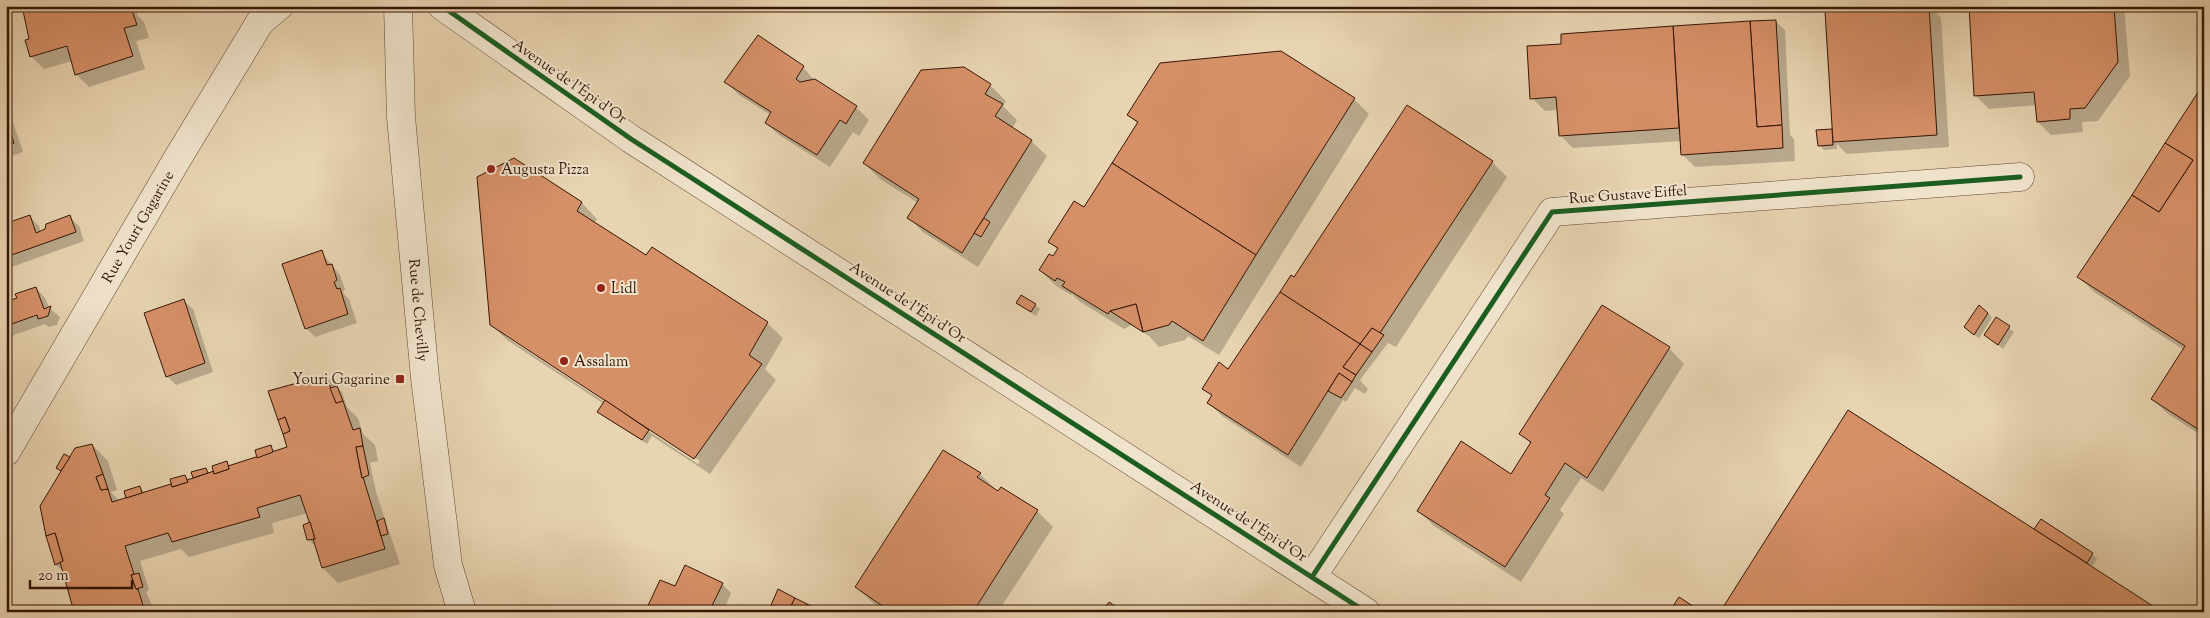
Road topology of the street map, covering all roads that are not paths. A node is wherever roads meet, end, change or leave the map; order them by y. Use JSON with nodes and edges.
{"nodes":[{"id":1,"x":279,"y":6,"type":"edge"},
{"id":2,"x":398,"y":6,"type":"edge"},
{"id":3,"x":442,"y":6,"type":"edge"},
{"id":4,"x":2020,"y":177,"type":"dead end"},
{"id":5,"x":6,"y":452,"type":"edge"},
{"id":6,"x":1312,"y":577,"type":"junction"},
{"id":7,"x":462,"y":612,"type":"edge"},
{"id":8,"x":1366,"y":612,"type":"edge"}],
"edges":[{"from":1,"to":5,"type":"street","name":"Rue Youri Gagarine"},
{"from":2,"to":7,"type":"street","name":"Rue de Chevilly"},
{"from":3,"to":6,"type":"street","name":"Avenue de l'Épi d'Or"},
{"from":4,"to":6,"type":"street","name":"Rue Gustave Eiffel"},
{"from":6,"to":8,"type":"street","name":"Avenue de l'Épi d'Or"}]}
